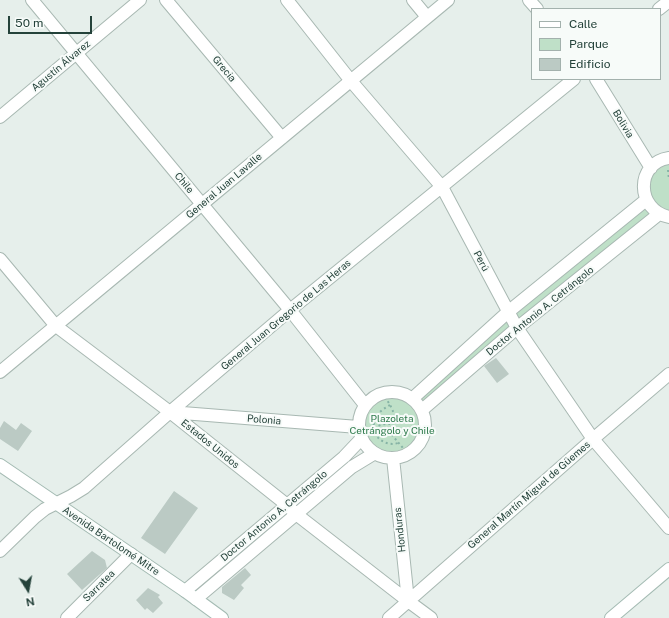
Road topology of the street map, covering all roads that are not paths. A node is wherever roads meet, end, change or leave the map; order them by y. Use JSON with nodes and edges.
{"nodes":[{"id":1,"x":32,"y":0,"type":"edge"},
{"id":2,"x":140,"y":0,"type":"edge"},
{"id":3,"x":166,"y":0,"type":"edge"},
{"id":4,"x":287,"y":0,"type":"edge"},
{"id":5,"x":413,"y":0,"type":"edge"},
{"id":6,"x":448,"y":0,"type":"edge"},
{"id":7,"x":530,"y":0,"type":"edge"},
{"id":8,"x":669,"y":1,"type":"edge"},
{"id":9,"x":537,"y":8,"type":"edge"},
{"id":10,"x":661,"y":8,"type":"edge"},
{"id":11,"x":427,"y":17,"type":"junction"},
{"id":12,"x":76,"y":54,"type":"junction"},
{"id":13,"x":573,"y":80,"type":"edge"},
{"id":14,"x":597,"y":80,"type":"edge"},
{"id":15,"x":351,"y":81,"type":"junction"},
{"id":16,"x":0,"y":117,"type":"edge"},
{"id":17,"x":282,"y":138,"type":"junction"},
{"id":18,"x":669,"y":158,"type":"edge"},
{"id":19,"x":651,"y":168,"type":"junction"},
{"id":20,"x":442,"y":186,"type":"junction"},
{"id":21,"x":646,"y":200,"type":"junction"},
{"id":22,"x":202,"y":204,"type":"junction"},
{"id":23,"x":664,"y":215,"type":"edge"},
{"id":24,"x":0,"y":259,"type":"edge"},
{"id":25,"x":290,"y":310,"type":"junction"},
{"id":26,"x":508,"y":312,"type":"junction"},
{"id":27,"x":56,"y":326,"type":"junction"},
{"id":28,"x":518,"y":328,"type":"junction"},
{"id":29,"x":0,"y":372,"type":"edge"},
{"id":30,"x":669,"y":374,"type":"edge"},
{"id":31,"x":413,"y":398,"type":"junction"},
{"id":32,"x":365,"y":405,"type":"junction"},
{"id":33,"x":422,"y":410,"type":"junction"},
{"id":34,"x":170,"y":412,"type":"junction"},
{"id":35,"x":360,"y":433,"type":"junction"},
{"id":36,"x":593,"y":439,"type":"junction"},
{"id":37,"x":375,"y":453,"type":"junction"},
{"id":38,"x":393,"y":458,"type":"junction"},
{"id":39,"x":0,"y":465,"type":"edge"},
{"id":40,"x":56,"y":503,"type":"junction"},
{"id":41,"x":286,"y":505,"type":"junction"},
{"id":42,"x":296,"y":514,"type":"junction"},
{"id":43,"x":669,"y":528,"type":"edge"},
{"id":44,"x":0,"y":551,"type":"edge"},
{"id":45,"x":131,"y":554,"type":"junction"},
{"id":46,"x":669,"y":568,"type":"edge"},
{"id":47,"x":185,"y":591,"type":"junction"},
{"id":48,"x":196,"y":599,"type":"junction"},
{"id":49,"x":408,"y":602,"type":"junction"},
{"id":50,"x":67,"y":618,"type":"edge"},
{"id":51,"x":222,"y":618,"type":"edge"},
{"id":52,"x":390,"y":618,"type":"edge"},
{"id":53,"x":431,"y":618,"type":"edge"},
{"id":54,"x":611,"y":618,"type":"edge"}],
"edges":[{"from":1,"to":12,"type":"street","name":"Chile"},
{"from":2,"to":12,"type":"street","name":"Agustín Álvarez"},
{"from":3,"to":17,"type":"street","name":"Grecia"},
{"from":4,"to":15,"type":"street","name":"Perú"},
{"from":5,"to":11,"type":"street"},
{"from":6,"to":11,"type":"street","name":"General Juan Lavalle"},
{"from":7,"to":9,"type":"street"},
{"from":8,"to":10,"type":"street"},
{"from":11,"to":15,"type":"street","name":"General Juan Lavalle"},
{"from":12,"to":16,"type":"street","name":"Agustín Álvarez"},
{"from":12,"to":22,"type":"street","name":"Chile"},
{"from":13,"to":20,"type":"street","name":"General Juan Gregorio de Las Heras"},
{"from":14,"to":19,"type":"street","name":"Bolivia"},
{"from":15,"to":17,"type":"street","name":"General Juan Lavalle"},
{"from":15,"to":20,"type":"street","name":"Perú"},
{"from":17,"to":22,"type":"street","name":"General Juan Lavalle"},
{"from":18,"to":19,"type":"street"},
{"from":19,"to":21,"type":"street"},
{"from":20,"to":25,"type":"street","name":"General Juan Gregorio de Las Heras"},
{"from":20,"to":26,"type":"street","name":"Perú"},
{"from":21,"to":23,"type":"street"},
{"from":21,"to":26,"type":"street","name":"Doctor Antonio A. Cetrángolo"},
{"from":22,"to":25,"type":"street","name":"Chile"},
{"from":22,"to":27,"type":"street","name":"General Juan Lavalle"},
{"from":23,"to":28,"type":"street","name":"Doctor Antonio A. Cetrángolo"},
{"from":24,"to":27,"type":"street","name":"Estados Unidos"},
{"from":25,"to":32,"type":"street","name":"Chile"},
{"from":25,"to":34,"type":"street","name":"General Juan Gregorio de Las Heras"},
{"from":26,"to":28,"type":"street","name":"Perú"},
{"from":26,"to":31,"type":"street","name":"Doctor Antonio A. Cetrángolo"},
{"from":27,"to":29,"type":"street","name":"General Juan Lavalle"},
{"from":27,"to":34,"type":"street","name":"Estados Unidos"},
{"from":28,"to":33,"type":"street","name":"Doctor Antonio A. Cetrángolo"},
{"from":28,"to":36,"type":"street","name":"Perú"},
{"from":30,"to":36,"type":"street","name":"General Martín Miguel de Güemes"},
{"from":31,"to":32,"type":"street"},
{"from":31,"to":33,"type":"street"},
{"from":32,"to":35,"type":"street"},
{"from":33,"to":38,"type":"street"},
{"from":34,"to":35,"type":"street","name":"Polonia"},
{"from":34,"to":40,"type":"street","name":"General Juan Gregorio de Las Heras"},
{"from":34,"to":41,"type":"street","name":"Estados Unidos"},
{"from":35,"to":37,"type":"street"},
{"from":35,"to":41,"type":"street","name":"Doctor Antonio A. Cetrángolo"},
{"from":36,"to":43,"type":"street","name":"Perú"},
{"from":36,"to":49,"type":"street","name":"General Martín Miguel de Güemes"},
{"from":37,"to":38,"type":"street"},
{"from":37,"to":42,"type":"street","name":"Doctor Antonio A. Cetrángolo"},
{"from":38,"to":49,"type":"street","name":"Honduras"},
{"from":39,"to":40,"type":"street","name":"Avenida Bartolomé Mitre"},
{"from":40,"to":44,"type":"street","name":"General Juan Gregorio de Las Heras"},
{"from":40,"to":45,"type":"street","name":"Avenida Bartolomé Mitre"},
{"from":41,"to":42,"type":"street","name":"Estados Unidos"},
{"from":41,"to":47,"type":"street","name":"Doctor Antonio A. Cetrángolo"},
{"from":42,"to":48,"type":"street","name":"Doctor Antonio A. Cetrángolo"},
{"from":42,"to":49,"type":"street","name":"Estados Unidos"},
{"from":45,"to":47,"type":"street","name":"Avenida Bartolomé Mitre"},
{"from":45,"to":50,"type":"street","name":"Sarratea"},
{"from":46,"to":54,"type":"street"},
{"from":47,"to":48,"type":"street","name":"Avenida Bartolomé Mitre"},
{"from":48,"to":51,"type":"street","name":"Avenida Bartolomé Mitre"},
{"from":49,"to":52,"type":"street","name":"General Martín Miguel de Güemes"},
{"from":49,"to":53,"type":"street","name":"Estados Unidos"}]}
